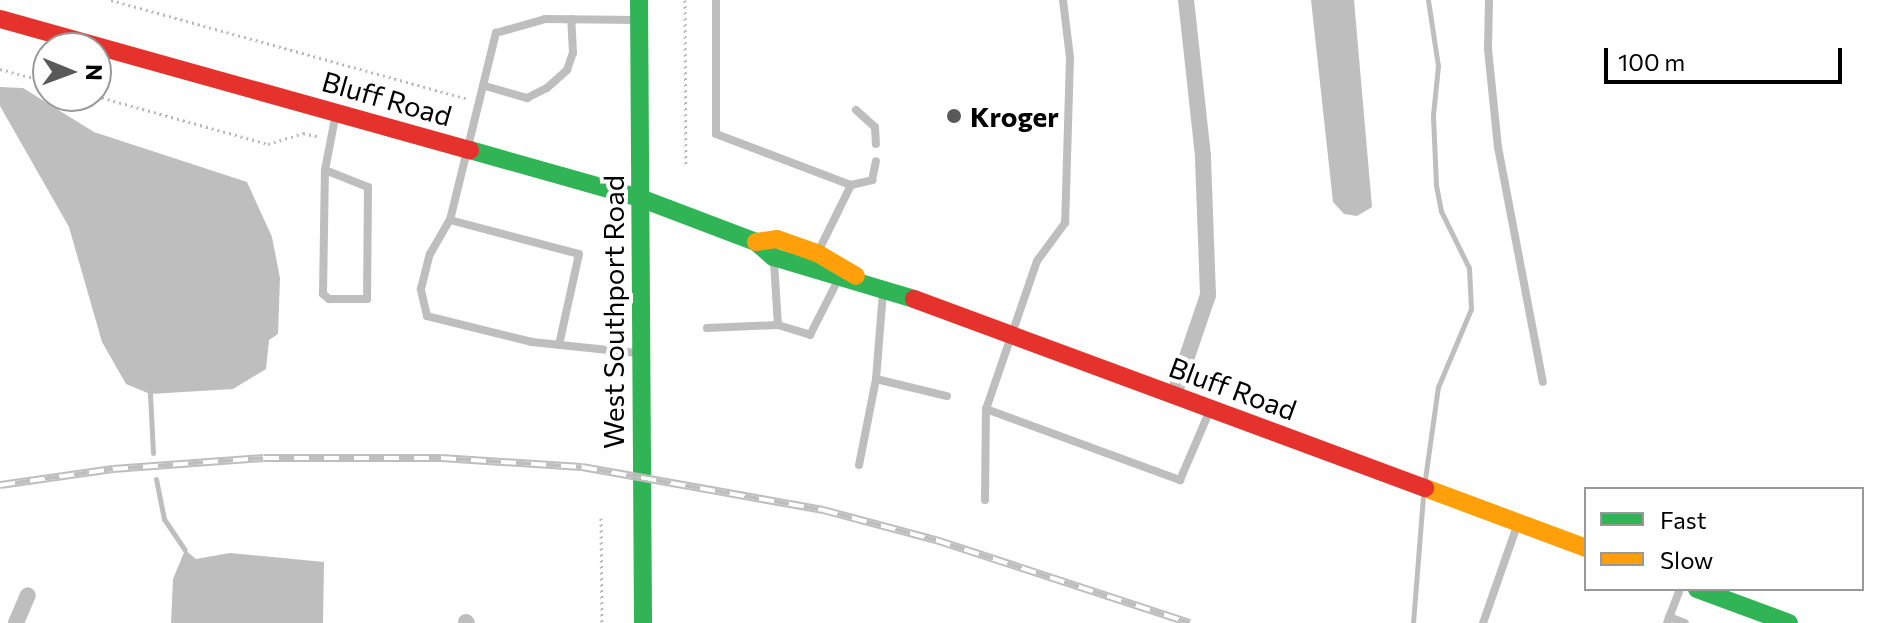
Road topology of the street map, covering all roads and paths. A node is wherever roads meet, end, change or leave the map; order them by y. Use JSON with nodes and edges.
{"nodes":[{"id":1,"x":111,"y":0,"type":"edge"},
{"id":2,"x":639,"y":0,"type":"edge"},
{"id":3,"x":685,"y":0,"type":"edge"},
{"id":4,"x":716,"y":0,"type":"edge"},
{"id":5,"x":1063,"y":0,"type":"edge"},
{"id":6,"x":1186,"y":0,"type":"edge"},
{"id":7,"x":1489,"y":0,"type":"edge"},
{"id":8,"x":0,"y":19,"type":"edge"},
{"id":9,"x":571,"y":19,"type":"junction"},
{"id":10,"x":639,"y":20,"type":"junction"},
{"id":11,"x":0,"y":69,"type":"edge"},
{"id":12,"x":32,"y":78,"type":"edge"},
{"id":13,"x":485,"y":86,"type":"junction"},
{"id":14,"x":112,"y":100,"type":"edge"},
{"id":15,"x":480,"y":102,"type":"junction"},
{"id":16,"x":856,"y":110,"type":"dead end"},
{"id":17,"x":337,"y":113,"type":"junction"},
{"id":18,"x":328,"y":140,"type":"junction"},
{"id":19,"x":876,"y":144,"type":"dead end"},
{"id":20,"x":466,"y":149,"type":"junction"},
{"id":21,"x":876,"y":161,"type":"dead end"},
{"id":22,"x":686,"y":165,"type":"dead end"},
{"id":23,"x":325,"y":170,"type":"junction"},
{"id":24,"x":851,"y":185,"type":"junction"},
{"id":25,"x":640,"y":198,"type":"junction"},
{"id":26,"x":450,"y":220,"type":"junction"},
{"id":27,"x":756,"y":242,"type":"junction"},
{"id":28,"x":817,"y":253,"type":"junction"},
{"id":29,"x":773,"y":257,"type":"junction"},
{"id":30,"x":841,"y":276,"type":"junction"},
{"id":31,"x":861,"y":279,"type":"junction"},
{"id":32,"x":883,"y":287,"type":"junction"},
{"id":33,"x":778,"y":325,"type":"junction"},
{"id":34,"x":707,"y":328,"type":"dead end"},
{"id":35,"x":1011,"y":335,"type":"junction"},
{"id":36,"x":559,"y":345,"type":"junction"},
{"id":37,"x":641,"y":353,"type":"junction"},
{"id":38,"x":876,"y":379,"type":"junction"},
{"id":39,"x":1543,"y":382,"type":"dead end"},
{"id":40,"x":1174,"y":395,"type":"junction"},
{"id":41,"x":947,"y":396,"type":"dead end"},
{"id":42,"x":986,"y":409,"type":"junction"},
{"id":43,"x":1211,"y":409,"type":"junction"},
{"id":44,"x":859,"y":465,"type":"dead end"},
{"id":45,"x":985,"y":500,"type":"dead end"},
{"id":46,"x":601,"y":518,"type":"dead end"},
{"id":47,"x":1518,"y":523,"type":"junction"},
{"id":48,"x":1584,"y":547,"type":"edge"},
{"id":49,"x":1679,"y":591,"type":"edge"},
{"id":50,"x":1702,"y":591,"type":"edge"},
{"id":51,"x":28,"y":595,"type":"dead end"},
{"id":52,"x":1668,"y":620,"type":"edge"},
{"id":53,"x":16,"y":623,"type":"edge"},
{"id":54,"x":602,"y":623,"type":"edge"},
{"id":55,"x":643,"y":623,"type":"edge"},
{"id":56,"x":1483,"y":623,"type":"edge"},
{"id":57,"x":1685,"y":623,"type":"edge"},
{"id":58,"x":1789,"y":623,"type":"edge"}],
"edges":[{"from":1,"to":15,"type":"path"},
{"from":2,"to":10,"type":"main road","name":"West Southport Road"},
{"from":3,"to":22,"type":"path"},
{"from":4,"to":24,"type":"lane"},
{"from":5,"to":35,"type":"lane"},
{"from":6,"to":40,"type":"street"},
{"from":7,"to":39,"type":"lane"},
{"from":8,"to":17,"type":"main road","name":"Bluff Road"},
{"from":9,"to":10,"type":"lane"},
{"from":9,"to":13,"type":"lane"},
{"from":9,"to":13,"type":"lane"},
{"from":10,"to":25,"type":"main road","name":"West Southport Road"},
{"from":11,"to":12,"type":"path"},
{"from":13,"to":15,"type":"lane"},
{"from":14,"to":18,"type":"path"},
{"from":15,"to":20,"type":"lane"},
{"from":16,"to":19,"type":"lane"},
{"from":17,"to":18,"type":"lane"},
{"from":17,"to":20,"type":"main road","name":"Bluff Road"},
{"from":18,"to":23,"type":"lane"},
{"from":20,"to":25,"type":"main road","name":"Bluff Road"},
{"from":20,"to":26,"type":"lane"},
{"from":21,"to":24,"type":"lane"},
{"from":23,"to":23,"type":"lane"},
{"from":24,"to":28,"type":"lane"},
{"from":25,"to":27,"type":"main road","name":"Bluff Road"},
{"from":25,"to":37,"type":"main road","name":"West Southport Road"},
{"from":26,"to":36,"type":"lane"},
{"from":26,"to":36,"type":"lane"},
{"from":27,"to":28,"type":"main road","name":"Bluff Road"},
{"from":27,"to":29,"type":"main road","name":"Bluff Road"},
{"from":28,"to":31,"type":"main road","name":"Bluff Road"},
{"from":29,"to":30,"type":"main road","name":"Bluff Road"},
{"from":29,"to":33,"type":"lane"},
{"from":30,"to":31,"type":"main road","name":"Bluff Road"},
{"from":30,"to":33,"type":"lane"},
{"from":31,"to":32,"type":"main road","name":"Bluff Road"},
{"from":32,"to":35,"type":"main road","name":"Bluff Road"},
{"from":32,"to":38,"type":"lane"},
{"from":33,"to":34,"type":"lane"},
{"from":35,"to":40,"type":"main road","name":"Bluff Road"},
{"from":35,"to":42,"type":"lane"},
{"from":36,"to":37,"type":"lane"},
{"from":37,"to":55,"type":"main road","name":"West Southport Road"},
{"from":38,"to":41,"type":"lane"},
{"from":38,"to":44,"type":"lane"},
{"from":40,"to":43,"type":"main road","name":"Bluff Road"},
{"from":42,"to":43,"type":"lane"},
{"from":42,"to":45,"type":"lane"},
{"from":43,"to":47,"type":"main road","name":"Bluff Road"},
{"from":46,"to":54,"type":"path"},
{"from":47,"to":48,"type":"main road","name":"Bluff Road"},
{"from":47,"to":56,"type":"lane"},
{"from":49,"to":52,"type":"lane"},
{"from":50,"to":58,"type":"main road"},
{"from":51,"to":53,"type":"street"},
{"from":52,"to":57,"type":"lane"}]}
